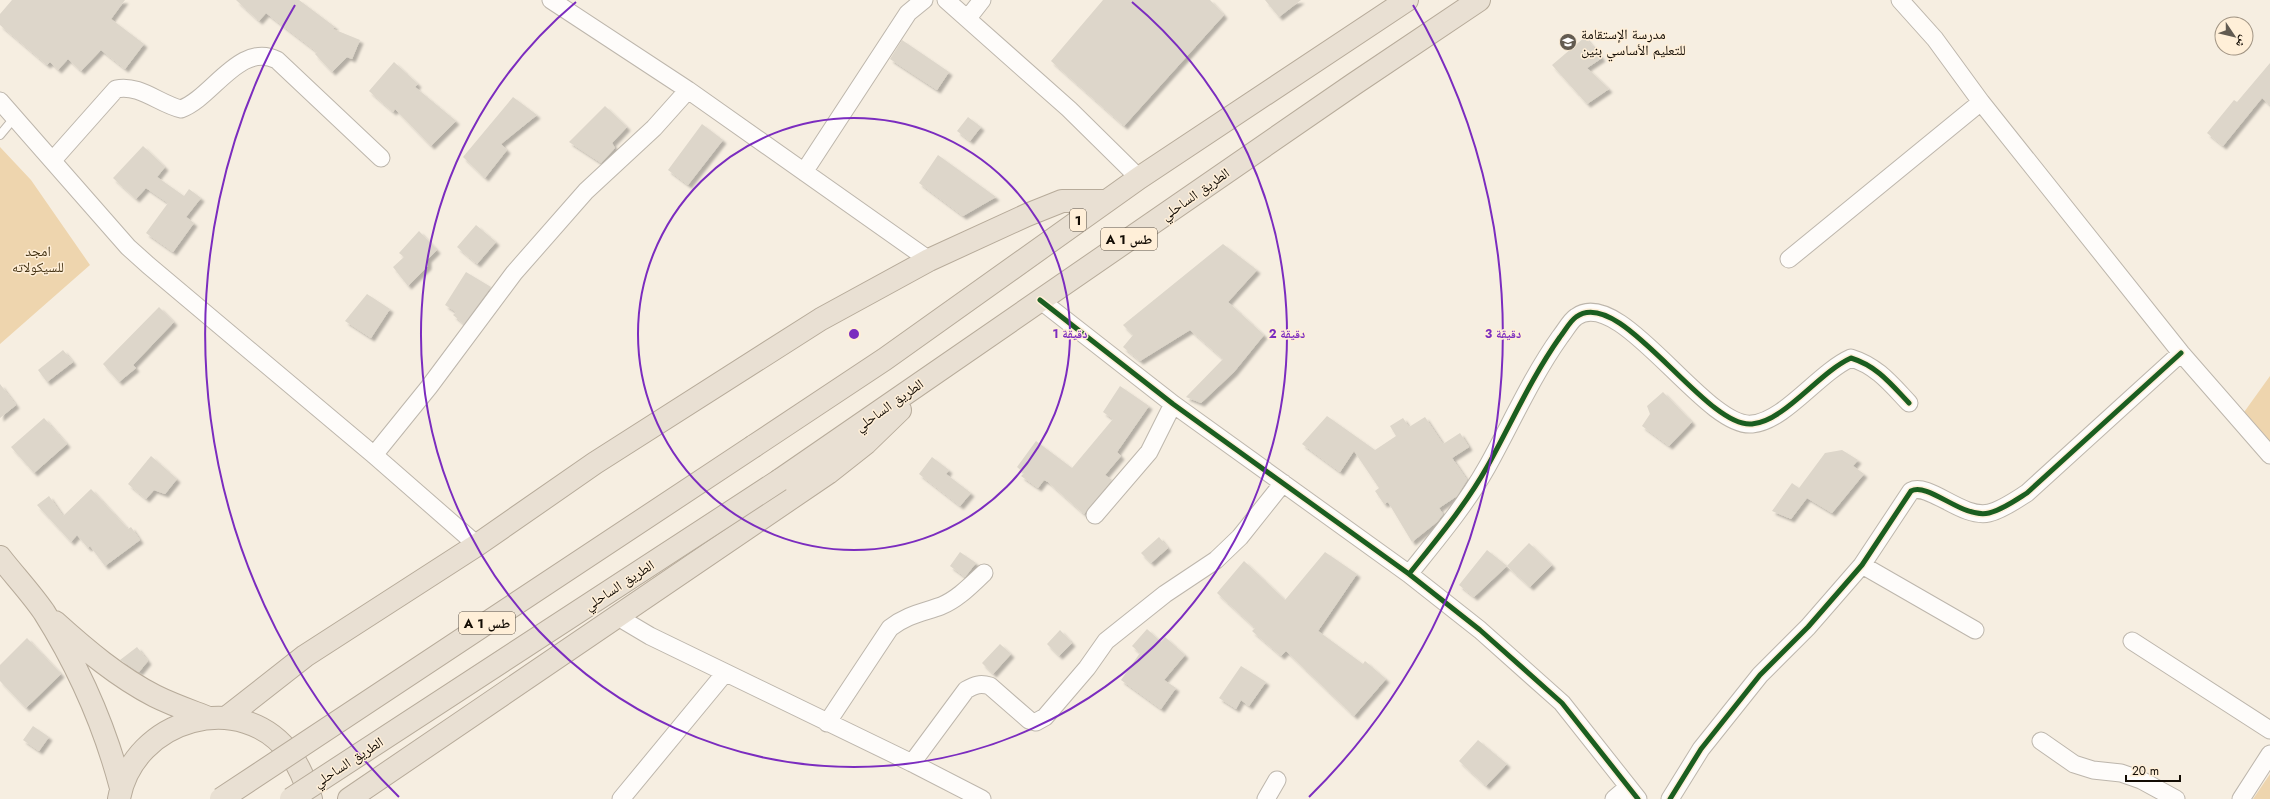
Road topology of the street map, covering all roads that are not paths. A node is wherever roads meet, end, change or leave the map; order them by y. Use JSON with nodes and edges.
{"nodes":[{"id":1,"x":551,"y":0,"type":"edge"},
{"id":2,"x":924,"y":0,"type":"edge"},
{"id":3,"x":946,"y":0,"type":"edge"},
{"id":4,"x":982,"y":0,"type":"edge"},
{"id":5,"x":1407,"y":0,"type":"edge"},
{"id":6,"x":1479,"y":0,"type":"edge"},
{"id":7,"x":1900,"y":0,"type":"edge"},
{"id":8,"x":968,"y":18,"type":"junction"},
{"id":9,"x":688,"y":90,"type":"junction"},
{"id":10,"x":0,"y":101,"type":"edge"},
{"id":11,"x":1982,"y":102,"type":"junction"},
{"id":12,"x":15,"y":117,"type":"junction"},
{"id":13,"x":0,"y":135,"type":"edge"},
{"id":14,"x":381,"y":158,"type":"dead end"},
{"id":15,"x":53,"y":160,"type":"junction"},
{"id":16,"x":804,"y":172,"type":"junction"},
{"id":17,"x":1139,"y":178,"type":"junction"},
{"id":18,"x":1105,"y":201,"type":"junction"},
{"id":19,"x":1789,"y":259,"type":"dead end"},
{"id":20,"x":929,"y":260,"type":"junction"},
{"id":21,"x":1040,"y":300,"type":"junction"},
{"id":22,"x":2181,"y":352,"type":"junction"},
{"id":23,"x":938,"y":371,"type":"junction"},
{"id":24,"x":1909,"y":403,"type":"dead end"},
{"id":25,"x":1173,"y":404,"type":"junction"},
{"id":26,"x":754,"y":446,"type":"joint"},
{"id":27,"x":374,"y":455,"type":"junction"},
{"id":28,"x":2270,"y":455,"type":"edge"},
{"id":29,"x":1283,"y":483,"type":"junction"},
{"id":30,"x":1095,"y":515,"type":"dead end"},
{"id":31,"x":477,"y":545,"type":"junction"},
{"id":32,"x":0,"y":557,"type":"edge"},
{"id":33,"x":1862,"y":565,"type":"junction"},
{"id":34,"x":984,"y":573,"type":"dead end"},
{"id":35,"x":1409,"y":574,"type":"junction"},
{"id":36,"x":43,"y":612,"type":"junction"},
{"id":37,"x":618,"y":617,"type":"junction"},
{"id":38,"x":1975,"y":630,"type":"dead end"},
{"id":39,"x":2132,"y":641,"type":"dead end"},
{"id":40,"x":725,"y":673,"type":"junction"},
{"id":41,"x":218,"y":718,"type":"junction"},
{"id":42,"x":827,"y":723,"type":"junction"},
{"id":43,"x":2270,"y":730,"type":"edge"},
{"id":44,"x":2041,"y":741,"type":"dead end"},
{"id":45,"x":2270,"y":754,"type":"edge"},
{"id":46,"x":912,"y":763,"type":"junction"},
{"id":47,"x":1277,"y":780,"type":"dead end"},
{"id":48,"x":1633,"y":793,"type":"edge"},
{"id":49,"x":118,"y":796,"type":"edge"},
{"id":50,"x":221,"y":799,"type":"edge"},
{"id":51,"x":291,"y":799,"type":"edge"},
{"id":52,"x":311,"y":799,"type":"edge"},
{"id":53,"x":350,"y":799,"type":"edge"},
{"id":54,"x":621,"y":799,"type":"edge"},
{"id":55,"x":982,"y":799,"type":"edge"},
{"id":56,"x":1266,"y":799,"type":"edge"},
{"id":57,"x":1614,"y":799,"type":"edge"},
{"id":58,"x":1670,"y":799,"type":"edge"},
{"id":59,"x":2176,"y":799,"type":"edge"},
{"id":60,"x":2241,"y":799,"type":"edge"}],
"edges":[{"from":1,"to":9,"type":"street"},
{"from":2,"to":16,"type":"street"},
{"from":3,"to":8,"type":"street"},
{"from":4,"to":8,"type":"street"},
{"from":5,"to":17,"type":"highway","number":"1"},
{"from":6,"to":21,"type":"highway","name":"الطريق الساحلي","number":"A 1 طس"},
{"from":7,"to":11,"type":"street"},
{"from":8,"to":17,"type":"street"},
{"from":9,"to":16,"type":"street"},
{"from":9,"to":27,"type":"street"},
{"from":10,"to":12,"type":"street"},
{"from":11,"to":19,"type":"street"},
{"from":11,"to":22,"type":"street"},
{"from":12,"to":13,"type":"lane"},
{"from":12,"to":15,"type":"street"},
{"from":14,"to":15,"type":"street"},
{"from":15,"to":27,"type":"street"},
{"from":16,"to":20,"type":"street"},
{"from":17,"to":18,"type":"highway","number":"1"},
{"from":18,"to":20,"type":"highway"},
{"from":18,"to":26,"type":"highway","number":"1"},
{"from":20,"to":31,"type":"highway"},
{"from":21,"to":23,"type":"highway","name":"الطريق الساحلي","number":"A 1 طس"},
{"from":21,"to":25,"type":"street"},
{"from":22,"to":28,"type":"street"},
{"from":22,"to":33,"type":"street"},
{"from":23,"to":37,"type":"highway"},
{"from":23,"to":51,"type":"highway","name":"الطريق الساحلي","number":"A 1 طس","bridge":true},
{"from":24,"to":35,"type":"street"},
{"from":25,"to":29,"type":"street"},
{"from":25,"to":30,"type":"street"},
{"from":26,"to":50,"type":"highway","number":"A 1 طس","bridge":true},
{"from":27,"to":31,"type":"street"},
{"from":29,"to":35,"type":"street"},
{"from":29,"to":46,"type":"street"},
{"from":31,"to":41,"type":"highway"},
{"from":32,"to":36,"type":"highway"},
{"from":33,"to":38,"type":"street"},
{"from":33,"to":58,"type":"street"},
{"from":34,"to":42,"type":"street"},
{"from":35,"to":48,"type":"street"},
{"from":36,"to":41,"type":"highway"},
{"from":36,"to":49,"type":"highway"},
{"from":37,"to":40,"type":"street"},
{"from":37,"to":53,"type":"highway"},
{"from":39,"to":43,"type":"street"},
{"from":40,"to":42,"type":"street"},
{"from":40,"to":54,"type":"street"},
{"from":41,"to":49,"type":"highway"},
{"from":41,"to":52,"type":"highway"},
{"from":42,"to":46,"type":"street"},
{"from":44,"to":59,"type":"street"},
{"from":45,"to":60,"type":"street"},
{"from":46,"to":55,"type":"street"},
{"from":47,"to":56,"type":"street"},
{"from":48,"to":57,"type":"street"}]}
